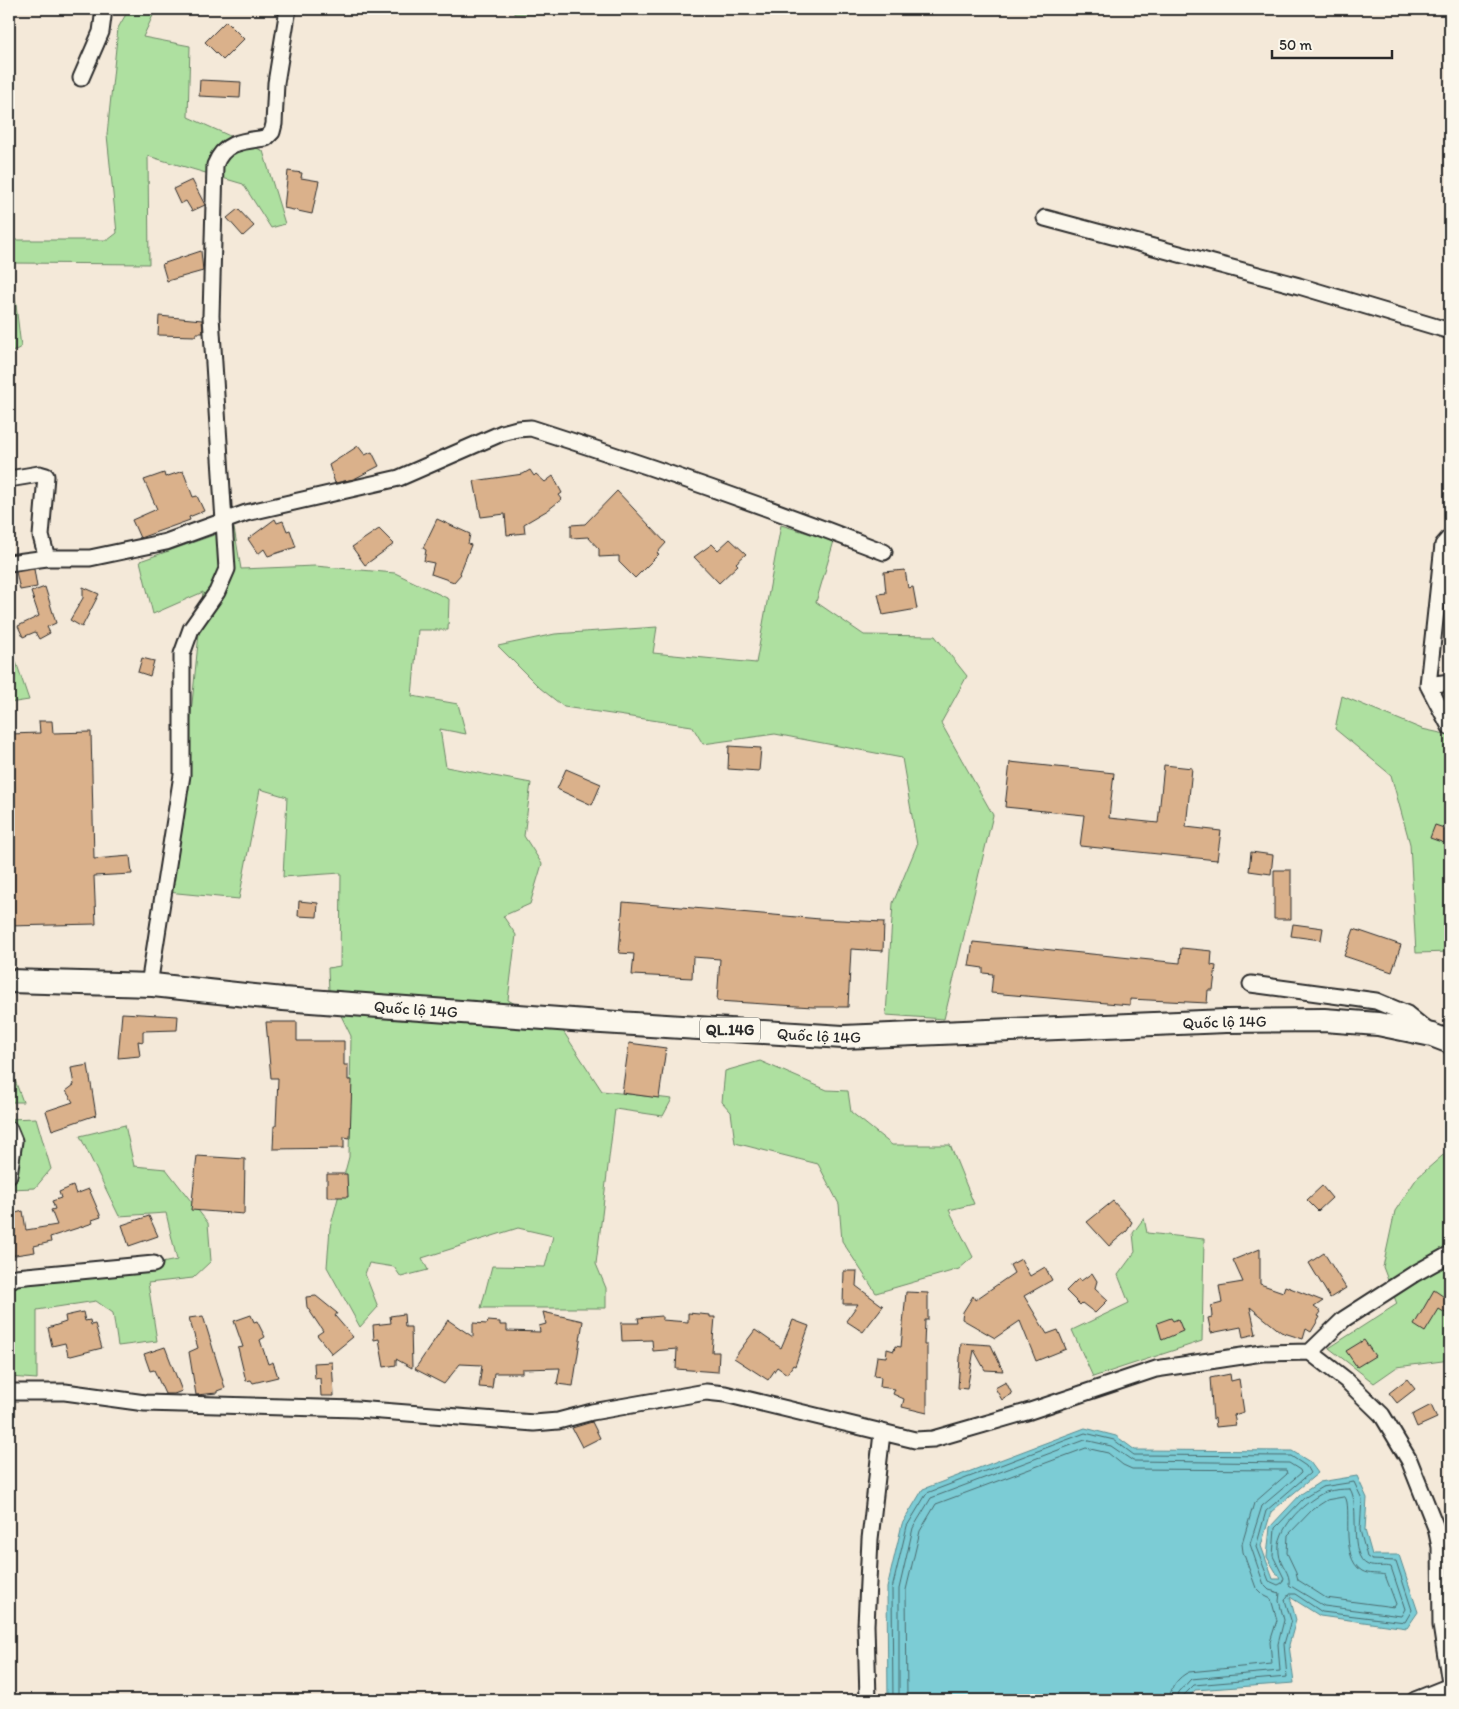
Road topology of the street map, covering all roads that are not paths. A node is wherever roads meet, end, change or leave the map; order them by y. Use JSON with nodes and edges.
{"nodes":[{"id":1,"x":104,"y":9,"type":"edge"},
{"id":2,"x":288,"y":9,"type":"edge"},
{"id":3,"x":81,"y":78,"type":"dead end"},
{"id":4,"x":1045,"y":218,"type":"dead end"},
{"id":5,"x":1450,"y":331,"type":"edge"},
{"id":6,"x":9,"y":479,"type":"edge"},
{"id":7,"x":225,"y":520,"type":"junction"},
{"id":8,"x":1450,"y":537,"type":"edge"},
{"id":9,"x":884,"y":552,"type":"dead end"},
{"id":10,"x":46,"y":558,"type":"junction"},
{"id":11,"x":9,"y":563,"type":"edge"},
{"id":12,"x":1450,"y":682,"type":"edge"},
{"id":13,"x":1428,"y":685,"type":"junction"},
{"id":14,"x":1450,"y":727,"type":"edge"},
{"id":15,"x":9,"y":981,"type":"edge"},
{"id":16,"x":1251,"y":984,"type":"dead end"},
{"id":17,"x":149,"y":985,"type":"junction"},
{"id":18,"x":1441,"y":1038,"type":"edge"},
{"id":19,"x":9,"y":1129,"type":"edge"},
{"id":20,"x":9,"y":1175,"type":"edge"},
{"id":21,"x":1450,"y":1254,"type":"edge"},
{"id":22,"x":154,"y":1264,"type":"dead end"},
{"id":23,"x":9,"y":1281,"type":"edge"},
{"id":24,"x":1310,"y":1352,"type":"junction"},
{"id":25,"x":9,"y":1392,"type":"edge"},
{"id":26,"x":882,"y":1433,"type":"junction"},
{"id":27,"x":1450,"y":1685,"type":"edge"},
{"id":28,"x":868,"y":1700,"type":"edge"},
{"id":29,"x":1415,"y":1700,"type":"edge"}],
"edges":[{"from":1,"to":3,"type":"street"},
{"from":2,"to":7,"type":"street"},
{"from":4,"to":5,"type":"street"},
{"from":6,"to":10,"type":"street"},
{"from":7,"to":9,"type":"street"},
{"from":7,"to":10,"type":"street"},
{"from":7,"to":17,"type":"street"},
{"from":8,"to":13,"type":"street"},
{"from":10,"to":11,"type":"street"},
{"from":12,"to":13,"type":"street"},
{"from":13,"to":14,"type":"street"},
{"from":15,"to":17,"type":"main road","name":"Quốc lộ 14G","number":"QL.14G"},
{"from":16,"to":18,"type":"street"},
{"from":17,"to":18,"type":"main road","name":"Quốc lộ 14G","number":"QL.14G"},
{"from":19,"to":20,"type":"street"},
{"from":21,"to":24,"type":"street"},
{"from":22,"to":23,"type":"street"},
{"from":24,"to":26,"type":"street"},
{"from":24,"to":27,"type":"street"},
{"from":25,"to":26,"type":"street"},
{"from":26,"to":28,"type":"street"},
{"from":27,"to":29,"type":"street"}]}
